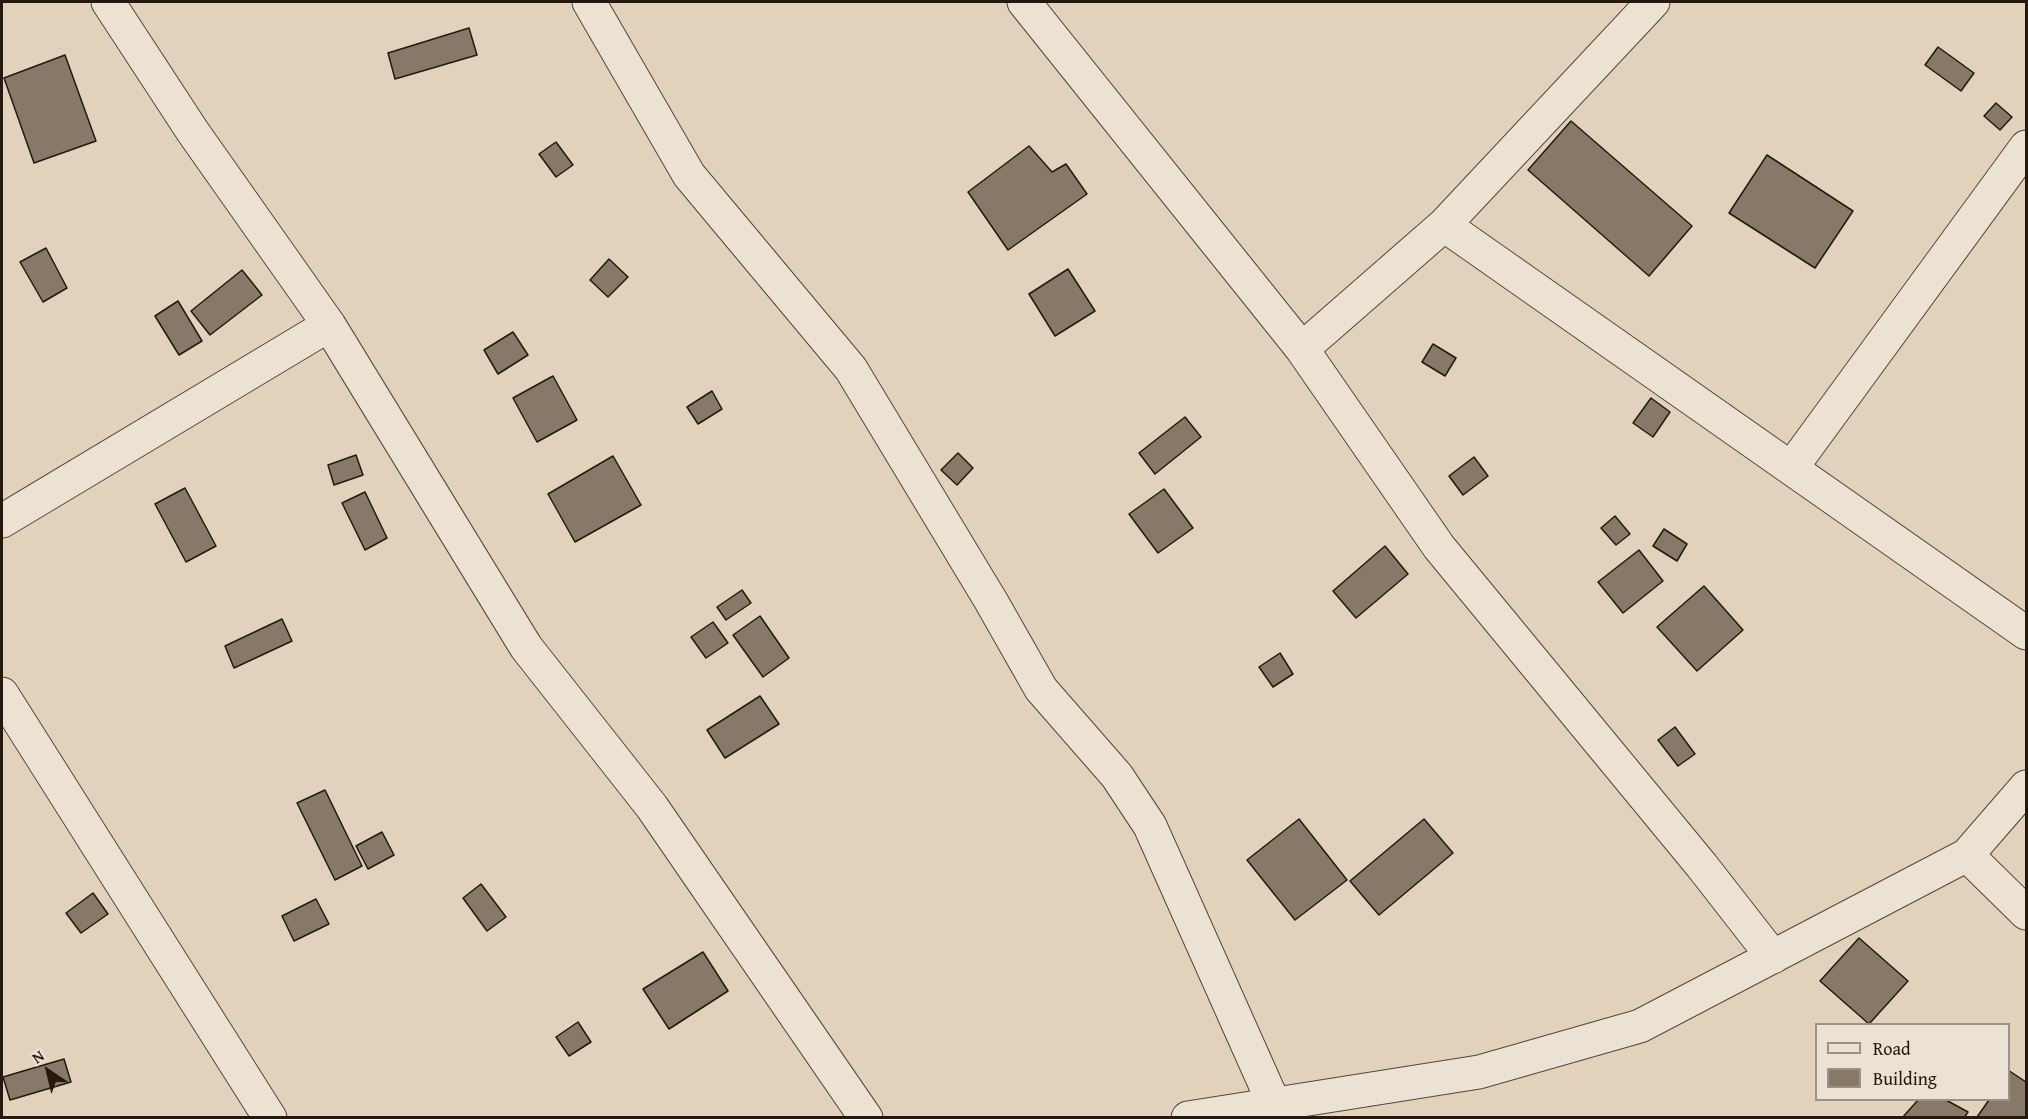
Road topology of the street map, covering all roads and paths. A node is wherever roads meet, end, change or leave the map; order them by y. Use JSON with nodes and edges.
{"nodes":[{"id":1,"x":108,"y":2,"type":"edge"},
{"id":2,"x":589,"y":2,"type":"edge"},
{"id":3,"x":1024,"y":2,"type":"edge"},
{"id":4,"x":1653,"y":2,"type":"edge"},
{"id":5,"x":2026,"y":147,"type":"edge"},
{"id":6,"x":1444,"y":225,"type":"junction"},
{"id":7,"x":329,"y":325,"type":"junction"},
{"id":8,"x":1302,"y":349,"type":"junction"},
{"id":9,"x":1792,"y":467,"type":"junction"},
{"id":10,"x":2,"y":521,"type":"edge"},
{"id":11,"x":2026,"y":633,"type":"edge"},
{"id":12,"x":2,"y":694,"type":"edge"},
{"id":13,"x":2026,"y":787,"type":"edge"},
{"id":14,"x":1967,"y":855,"type":"junction"},
{"id":15,"x":2026,"y":913,"type":"edge"},
{"id":16,"x":1773,"y":957,"type":"junction"},
{"id":17,"x":1274,"y":1104,"type":"junction"},
{"id":18,"x":270,"y":1118,"type":"edge"},
{"id":19,"x":866,"y":1118,"type":"edge"},
{"id":20,"x":1188,"y":1118,"type":"edge"}],
"edges":[{"from":1,"to":7,"type":"street"},
{"from":2,"to":17,"type":"street"},
{"from":3,"to":8,"type":"street"},
{"from":4,"to":6,"type":"street"},
{"from":5,"to":9,"type":"street"},
{"from":6,"to":8,"type":"street"},
{"from":6,"to":9,"type":"street"},
{"from":7,"to":10,"type":"street"},
{"from":7,"to":19,"type":"street"},
{"from":8,"to":16,"type":"street"},
{"from":9,"to":11,"type":"street"},
{"from":12,"to":18,"type":"street"},
{"from":13,"to":14,"type":"street"},
{"from":14,"to":15,"type":"street"},
{"from":14,"to":16,"type":"street"},
{"from":16,"to":17,"type":"street"},
{"from":17,"to":20,"type":"street"}]}
